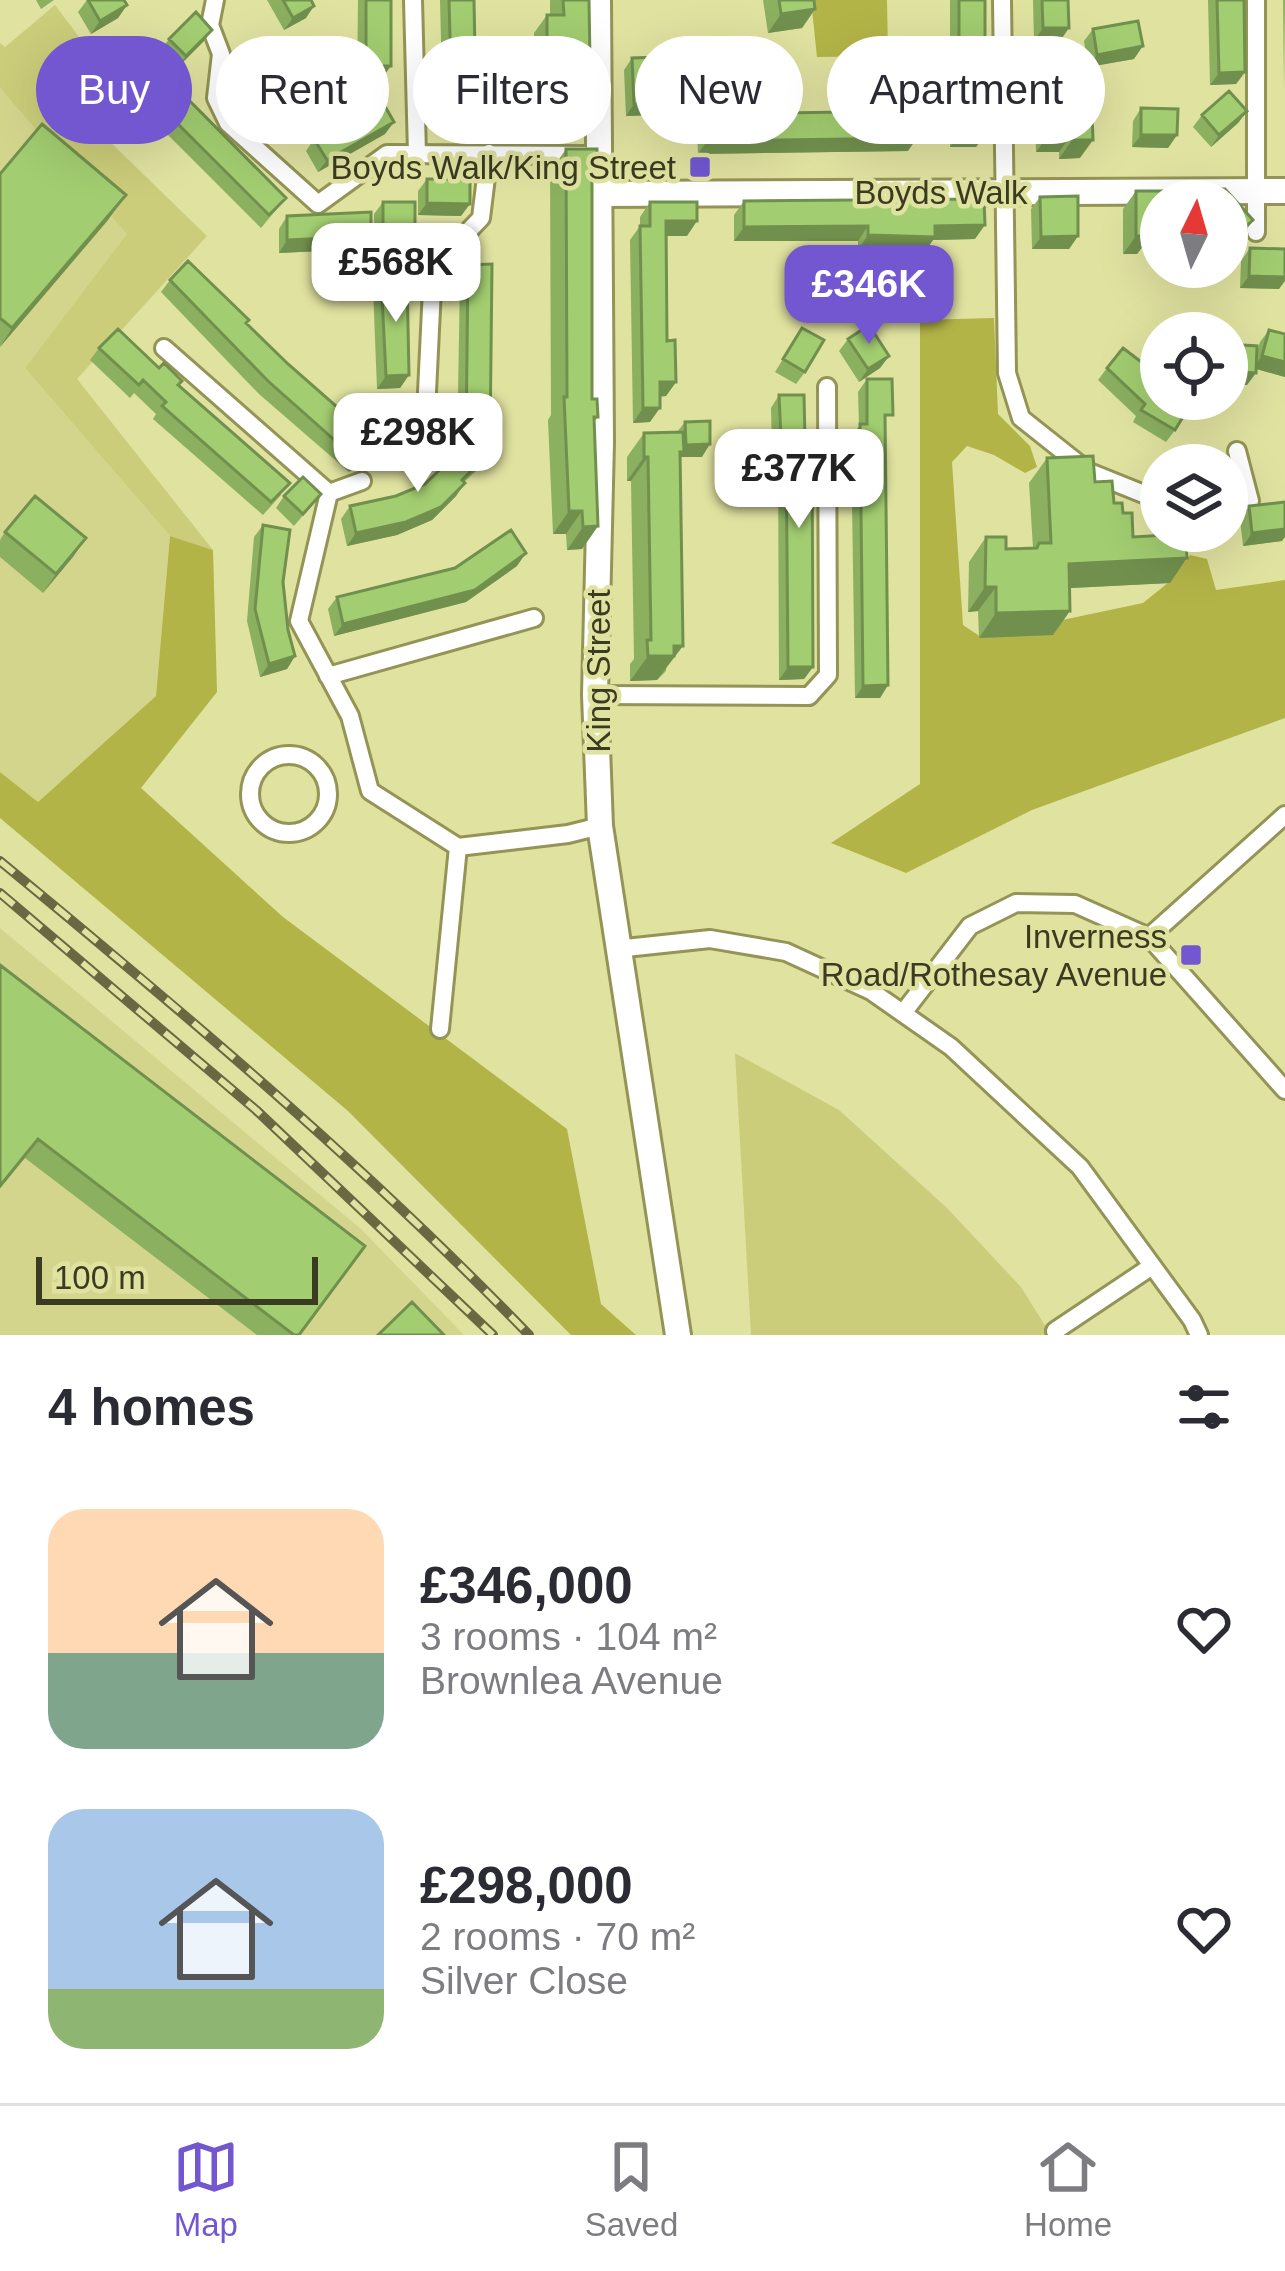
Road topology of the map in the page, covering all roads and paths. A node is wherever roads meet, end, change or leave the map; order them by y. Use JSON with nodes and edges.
{"nodes":[{"id":1,"x":215,"y":0,"type":"edge"},
{"id":2,"x":412,"y":0,"type":"edge"},
{"id":3,"x":598,"y":0,"type":"edge"},
{"id":4,"x":1002,"y":0,"type":"edge"},
{"id":5,"x":1256,"y":0,"type":"edge"},
{"id":6,"x":417,"y":154,"type":"junction"},
{"id":7,"x":489,"y":154,"type":"junction"},
{"id":8,"x":598,"y":155,"type":"junction"},
{"id":9,"x":1256,"y":191,"type":"junction"},
{"id":10,"x":1285,"y":191,"type":"edge"},
{"id":11,"x":1002,"y":192,"type":"junction"},
{"id":12,"x":598,"y":194,"type":"junction"},
{"id":13,"x":1256,"y":232,"type":"edge"},
{"id":14,"x":164,"y":348,"type":"dead end"},
{"id":15,"x":827,"y":387,"type":"dead end"},
{"id":16,"x":425,"y":433,"type":"dead end"},
{"id":17,"x":362,"y":481,"type":"dead end"},
{"id":18,"x":328,"y":493,"type":"junction"},
{"id":19,"x":1140,"y":493,"type":"edge"},
{"id":20,"x":534,"y":618,"type":"dead end"},
{"id":21,"x":328,"y":676,"type":"junction"},
{"id":22,"x":595,"y":695,"type":"junction"},
{"id":23,"x":365,"y":774,"type":"junction"},
{"id":24,"x":325,"y":777,"type":"junction"},
{"id":25,"x":1285,"y":814,"type":"edge"},
{"id":26,"x":599,"y":826,"type":"junction"},
{"id":27,"x":458,"y":847,"type":"junction"},
{"id":28,"x":1149,"y":937,"type":"junction"},
{"id":29,"x":616,"y":949,"type":"junction"},
{"id":30,"x":903,"y":1013,"type":"junction"},
{"id":31,"x":440,"y":1029,"type":"dead end"},
{"id":32,"x":1285,"y":1090,"type":"edge"},
{"id":33,"x":1153,"y":1266,"type":"junction"},
{"id":34,"x":1055,"y":1330,"type":"dead end"},
{"id":35,"x":678,"y":1335,"type":"edge"},
{"id":36,"x":1199,"y":1335,"type":"edge"}],
"edges":[{"from":1,"to":6,"type":"street"},
{"from":2,"to":6,"type":"street"},
{"from":3,"to":8,"type":"main road","name":"King Street"},
{"from":4,"to":11,"type":"street"},
{"from":5,"to":9,"type":"street"},
{"from":6,"to":7,"type":"street"},
{"from":7,"to":8,"type":"street"},
{"from":7,"to":16,"type":"street"},
{"from":8,"to":12,"type":"main road","name":"King Street"},
{"from":9,"to":10,"type":"main road","name":"Boyds Walk"},
{"from":9,"to":11,"type":"main road","name":"Boyds Walk"},
{"from":9,"to":13,"type":"street"},
{"from":11,"to":12,"type":"main road","name":"Boyds Walk"},
{"from":11,"to":19,"type":"street"},
{"from":12,"to":22,"type":"main road","name":"King Street"},
{"from":14,"to":18,"type":"street"},
{"from":15,"to":22,"type":"street"},
{"from":17,"to":18,"type":"street"},
{"from":18,"to":21,"type":"street"},
{"from":20,"to":21,"type":"street"},
{"from":21,"to":23,"type":"street"},
{"from":22,"to":26,"type":"main road","name":"King Street"},
{"from":23,"to":24,"type":"street"},
{"from":23,"to":27,"type":"street"},
{"from":24,"to":24,"type":"street"},
{"from":25,"to":28,"type":"street"},
{"from":26,"to":27,"type":"street"},
{"from":26,"to":29,"type":"main road","name":"King Street"},
{"from":27,"to":31,"type":"street"},
{"from":28,"to":30,"type":"street"},
{"from":28,"to":32,"type":"street"},
{"from":29,"to":30,"type":"street"},
{"from":29,"to":35,"type":"main road","name":"King Street"},
{"from":30,"to":33,"type":"street"},
{"from":33,"to":34,"type":"street"},
{"from":33,"to":36,"type":"street"}]}
